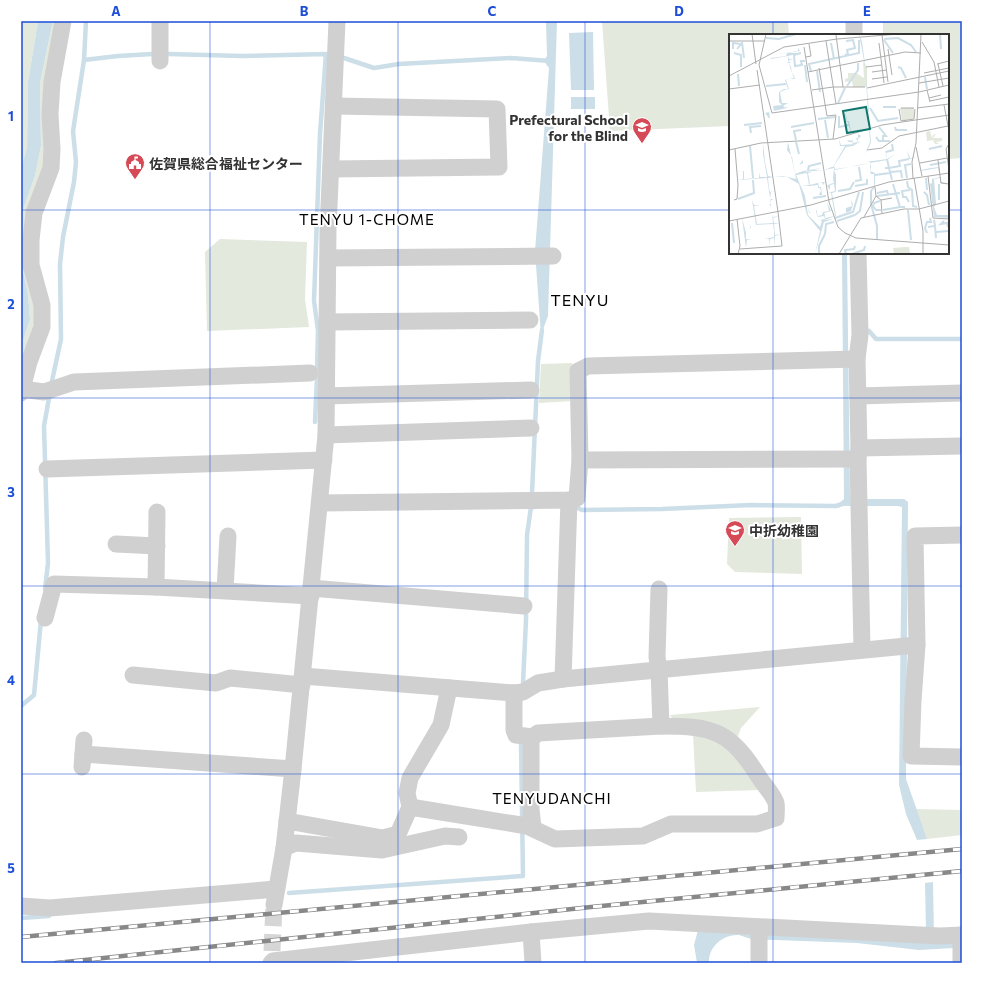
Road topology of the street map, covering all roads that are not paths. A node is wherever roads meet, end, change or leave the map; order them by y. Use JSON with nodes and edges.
{"nodes":[{"id":1,"x":63,"y":21,"type":"edge"},
{"id":2,"x":160,"y":21,"type":"edge"},
{"id":3,"x":337,"y":21,"type":"edge"},
{"id":4,"x":854,"y":21,"type":"edge"},
{"id":5,"x":854,"y":34,"type":"edge"},
{"id":6,"x":160,"y":61,"type":"dead end"},
{"id":7,"x":334,"y":106,"type":"junction"},
{"id":8,"x":331,"y":169,"type":"junction"},
{"id":9,"x":858,"y":254,"type":"edge"},
{"id":10,"x":553,"y":256,"type":"dead end"},
{"id":11,"x":328,"y":258,"type":"junction"},
{"id":12,"x":530,"y":320,"type":"dead end"},
{"id":13,"x":327,"y":322,"type":"junction"},
{"id":14,"x":849,"y":359,"type":"junction"},
{"id":15,"x":310,"y":373,"type":"dead end"},
{"id":16,"x":531,"y":390,"type":"dead end"},
{"id":17,"x":21,"y":391,"type":"edge"},
{"id":18,"x":962,"y":393,"type":"edge"},
{"id":19,"x":326,"y":396,"type":"junction"},
{"id":20,"x":858,"y":396,"type":"junction"},
{"id":21,"x":531,"y":428,"type":"dead end"},
{"id":22,"x":326,"y":434,"type":"junction"},
{"id":23,"x":962,"y":446,"type":"edge"},
{"id":24,"x":853,"y":456,"type":"junction"},
{"id":25,"x":324,"y":460,"type":"junction"},
{"id":26,"x":580,"y":460,"type":"junction"},
{"id":27,"x":48,"y":469,"type":"dead end"},
{"id":28,"x":569,"y":500,"type":"junction"},
{"id":29,"x":320,"y":503,"type":"junction"},
{"id":30,"x":157,"y":512,"type":"dead end"},
{"id":31,"x":962,"y":535,"type":"edge"},
{"id":32,"x":228,"y":536,"type":"dead end"},
{"id":33,"x":116,"y":544,"type":"dead end"},
{"id":34,"x":157,"y":546,"type":"junction"},
{"id":35,"x":156,"y":587,"type":"junction"},
{"id":36,"x":659,"y":589,"type":"dead end"},
{"id":37,"x":225,"y":590,"type":"junction"},
{"id":38,"x":311,"y":592,"type":"junction"},
{"id":39,"x":524,"y":606,"type":"dead end"},
{"id":40,"x":45,"y":618,"type":"dead end"},
{"id":41,"x":915,"y":645,"type":"junction"},
{"id":42,"x":862,"y":649,"type":"junction"},
{"id":43,"x":659,"y":669,"type":"junction"},
{"id":44,"x":133,"y":675,"type":"dead end"},
{"id":45,"x":563,"y":679,"type":"junction"},
{"id":46,"x":303,"y":681,"type":"junction"},
{"id":47,"x":449,"y":688,"type":"junction"},
{"id":48,"x":514,"y":693,"type":"junction"},
{"id":49,"x":661,"y":726,"type":"junction"},
{"id":50,"x":533,"y":737,"type":"junction"},
{"id":51,"x":83,"y":754,"type":"dead end"},
{"id":52,"x":962,"y":757,"type":"edge"},
{"id":53,"x":293,"y":769,"type":"junction"},
{"id":54,"x":410,"y":807,"type":"junction"},
{"id":55,"x":287,"y":821,"type":"junction"},
{"id":56,"x":526,"y":826,"type":"junction"},
{"id":57,"x":459,"y":837,"type":"dead end"},
{"id":58,"x":284,"y":848,"type":"junction"},
{"id":59,"x":21,"y":906,"type":"edge"},
{"id":60,"x":759,"y":927,"type":"junction"},
{"id":61,"x":531,"y":932,"type":"junction"},
{"id":62,"x":962,"y":935,"type":"edge"},
{"id":63,"x":759,"y":955,"type":"edge"},
{"id":64,"x":272,"y":958,"type":"edge"},
{"id":65,"x":961,"y":959,"type":"edge"},
{"id":66,"x":533,"y":963,"type":"edge"}],
"edges":[{"from":1,"to":17,"type":"street"},
{"from":2,"to":6,"type":"street"},
{"from":3,"to":7,"type":"street"},
{"from":4,"to":5,"type":"street"},
{"from":7,"to":8,"type":"street"},
{"from":7,"to":8,"type":"street"},
{"from":8,"to":11,"type":"street"},
{"from":9,"to":14,"type":"street"},
{"from":10,"to":11,"type":"street"},
{"from":11,"to":13,"type":"street"},
{"from":12,"to":13,"type":"street"},
{"from":13,"to":19,"type":"street"},
{"from":14,"to":20,"type":"street"},
{"from":14,"to":26,"type":"street"},
{"from":15,"to":17,"type":"street"},
{"from":16,"to":19,"type":"street"},
{"from":18,"to":20,"type":"street"},
{"from":19,"to":22,"type":"street"},
{"from":20,"to":24,"type":"street"},
{"from":21,"to":22,"type":"street"},
{"from":22,"to":25,"type":"street"},
{"from":23,"to":24,"type":"street"},
{"from":24,"to":26,"type":"street"},
{"from":24,"to":42,"type":"street"},
{"from":25,"to":27,"type":"street"},
{"from":25,"to":29,"type":"street"},
{"from":26,"to":28,"type":"street"},
{"from":28,"to":29,"type":"street"},
{"from":28,"to":45,"type":"street"},
{"from":29,"to":38,"type":"street"},
{"from":30,"to":34,"type":"street"},
{"from":31,"to":41,"type":"street"},
{"from":32,"to":37,"type":"street"},
{"from":33,"to":34,"type":"street"},
{"from":34,"to":35,"type":"street"},
{"from":35,"to":37,"type":"street"},
{"from":35,"to":40,"type":"street"},
{"from":36,"to":43,"type":"street"},
{"from":37,"to":38,"type":"street"},
{"from":38,"to":39,"type":"street"},
{"from":38,"to":46,"type":"street"},
{"from":41,"to":42,"type":"street"},
{"from":41,"to":52,"type":"street"},
{"from":42,"to":43,"type":"street"},
{"from":43,"to":45,"type":"street"},
{"from":43,"to":49,"type":"street"},
{"from":44,"to":46,"type":"street"},
{"from":45,"to":48,"type":"street"},
{"from":46,"to":47,"type":"street"},
{"from":46,"to":53,"type":"street"},
{"from":47,"to":48,"type":"street"},
{"from":47,"to":54,"type":"street"},
{"from":48,"to":50,"type":"street"},
{"from":49,"to":50,"type":"street"},
{"from":49,"to":56,"type":"street"},
{"from":50,"to":56,"type":"street"},
{"from":51,"to":53,"type":"street"},
{"from":53,"to":55,"type":"street"},
{"from":54,"to":55,"type":"street"},
{"from":54,"to":56,"type":"street"},
{"from":55,"to":58,"type":"street"},
{"from":57,"to":58,"type":"street"},
{"from":58,"to":59,"type":"street"},
{"from":60,"to":61,"type":"street"},
{"from":60,"to":62,"type":"street"},
{"from":60,"to":63,"type":"street"},
{"from":61,"to":64,"type":"street"},
{"from":61,"to":66,"type":"street"},
{"from":62,"to":65,"type":"street"}]}
